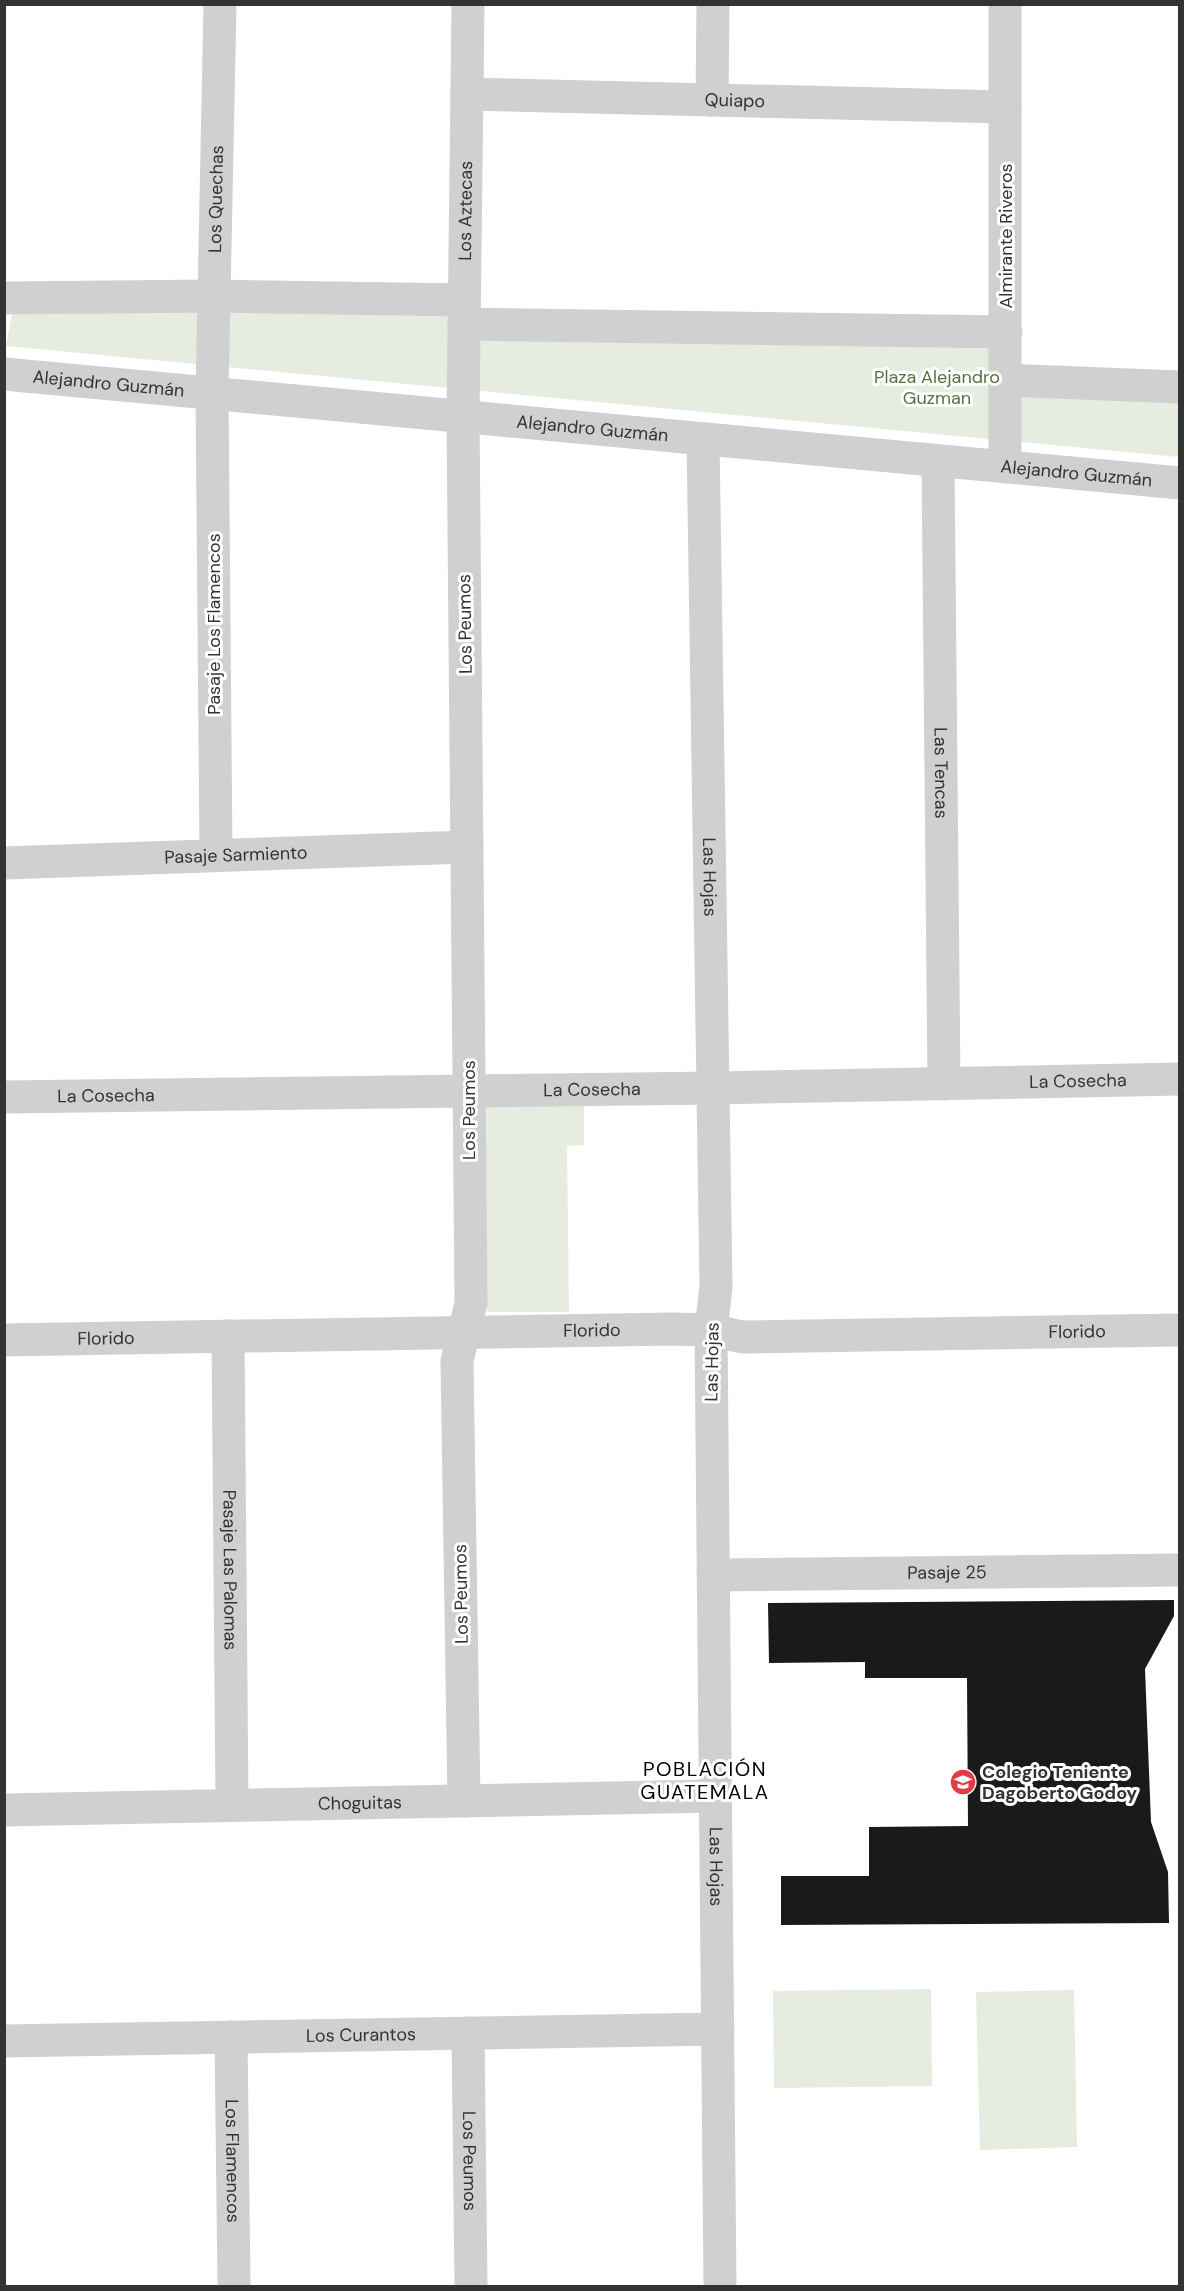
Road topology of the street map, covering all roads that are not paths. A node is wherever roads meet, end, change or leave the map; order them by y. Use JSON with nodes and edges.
{"nodes":[{"id":1,"x":220,"y":4,"type":"edge"},
{"id":2,"x":468,"y":4,"type":"edge"},
{"id":3,"x":713,"y":4,"type":"edge"},
{"id":4,"x":1005,"y":4,"type":"edge"},
{"id":5,"x":467,"y":94,"type":"junction"},
{"id":6,"x":712,"y":100,"type":"junction"},
{"id":7,"x":1005,"y":107,"type":"junction"},
{"id":8,"x":214,"y":296,"type":"junction"},
{"id":9,"x":4,"y":298,"type":"edge"},
{"id":10,"x":464,"y":312,"type":"junction"},
{"id":11,"x":1006,"y":332,"type":"junction"},
{"id":12,"x":4,"y":374,"type":"edge"},
{"id":13,"x":1006,"y":381,"type":"junction"},
{"id":14,"x":1179,"y":387,"type":"edge"},
{"id":15,"x":212,"y":393,"type":"junction"},
{"id":16,"x":463,"y":417,"type":"junction"},
{"id":17,"x":703,"y":439,"type":"junction"},
{"id":18,"x":938,"y":461,"type":"junction"},
{"id":19,"x":1005,"y":467,"type":"junction"},
{"id":20,"x":1179,"y":483,"type":"edge"},
{"id":21,"x":467,"y":847,"type":"junction"},
{"id":22,"x":216,"y":855,"type":"junction"},
{"id":23,"x":4,"y":863,"type":"edge"},
{"id":24,"x":1179,"y":1079,"type":"edge"},
{"id":25,"x":944,"y":1084,"type":"junction"},
{"id":26,"x":714,"y":1088,"type":"junction"},
{"id":27,"x":469,"y":1091,"type":"junction"},
{"id":28,"x":4,"y":1097,"type":"edge"},
{"id":29,"x":711,"y":1330,"type":"junction"},
{"id":30,"x":1179,"y":1330,"type":"edge"},
{"id":31,"x":464,"y":1332,"type":"junction"},
{"id":32,"x":228,"y":1336,"type":"junction"},
{"id":33,"x":4,"y":1340,"type":"edge"},
{"id":34,"x":1179,"y":1570,"type":"edge"},
{"id":35,"x":713,"y":1575,"type":"junction"},
{"id":36,"x":715,"y":1796,"type":"junction"},
{"id":37,"x":464,"y":1801,"type":"junction"},
{"id":38,"x":232,"y":1805,"type":"junction"},
{"id":39,"x":4,"y":1810,"type":"edge"},
{"id":40,"x":718,"y":2029,"type":"junction"},
{"id":41,"x":468,"y":2033,"type":"junction"},
{"id":42,"x":231,"y":2037,"type":"junction"},
{"id":43,"x":4,"y":2041,"type":"edge"},
{"id":44,"x":234,"y":2286,"type":"edge"},
{"id":45,"x":471,"y":2286,"type":"edge"},
{"id":46,"x":720,"y":2286,"type":"edge"}],
"edges":[{"from":1,"to":8,"type":"street","name":"Los Quechas"},
{"from":2,"to":5,"type":"street","name":"Los Aztecas"},
{"from":3,"to":6,"type":"street"},
{"from":4,"to":7,"type":"street","name":"Almirante Riveros"},
{"from":5,"to":6,"type":"street","name":"Quiapo"},
{"from":5,"to":10,"type":"street","name":"Los Aztecas"},
{"from":6,"to":7,"type":"street","name":"Quiapo"},
{"from":7,"to":11,"type":"street","name":"Almirante Riveros"},
{"from":8,"to":9,"type":"street"},
{"from":8,"to":10,"type":"street"},
{"from":8,"to":15,"type":"street","name":"Los Quechas"},
{"from":10,"to":11,"type":"street"},
{"from":10,"to":16,"type":"street","name":"Los Aztecas"},
{"from":11,"to":13,"type":"street","name":"Almirante Riveros"},
{"from":12,"to":15,"type":"street","name":"Alejandro Guzmán"},
{"from":13,"to":14,"type":"street"},
{"from":13,"to":19,"type":"street","name":"Almirante Riveros"},
{"from":15,"to":16,"type":"street","name":"Alejandro Guzmán"},
{"from":15,"to":22,"type":"street","name":"Pasaje Los Flamencos"},
{"from":16,"to":17,"type":"street","name":"Alejandro Guzmán"},
{"from":16,"to":21,"type":"street","name":"Los Peumos"},
{"from":17,"to":18,"type":"street","name":"Alejandro Guzmán"},
{"from":17,"to":26,"type":"street","name":"Las Hojas"},
{"from":18,"to":19,"type":"street","name":"Alejandro Guzmán"},
{"from":18,"to":25,"type":"street","name":"Las Tencas"},
{"from":19,"to":20,"type":"street","name":"Alejandro Guzmán"},
{"from":21,"to":22,"type":"street","name":"Pasaje Sarmiento"},
{"from":21,"to":27,"type":"street","name":"Los Peumos"},
{"from":22,"to":23,"type":"street","name":"Pasaje Sarmiento"},
{"from":24,"to":25,"type":"street","name":"La Cosecha"},
{"from":25,"to":26,"type":"street","name":"La Cosecha"},
{"from":26,"to":27,"type":"street","name":"La Cosecha"},
{"from":26,"to":29,"type":"street","name":"Las Hojas"},
{"from":27,"to":28,"type":"street","name":"La Cosecha"},
{"from":27,"to":31,"type":"street","name":"Los Peumos"},
{"from":29,"to":30,"type":"street","name":"Florido"},
{"from":29,"to":31,"type":"street","name":"Florido"},
{"from":29,"to":35,"type":"street","name":"Las Hojas"},
{"from":31,"to":32,"type":"street","name":"Florido"},
{"from":31,"to":37,"type":"street","name":"Los Peumos"},
{"from":32,"to":33,"type":"street","name":"Florido"},
{"from":32,"to":38,"type":"street","name":"Pasaje Las Palomas"},
{"from":34,"to":35,"type":"street","name":"Pasaje 25"},
{"from":35,"to":36,"type":"street","name":"Las Hojas"},
{"from":36,"to":37,"type":"street","name":"Choguitas"},
{"from":36,"to":40,"type":"street","name":"Las Hojas"},
{"from":37,"to":38,"type":"street","name":"Choguitas"},
{"from":38,"to":39,"type":"street","name":"Choguitas"},
{"from":40,"to":41,"type":"street","name":"Los Curantos"},
{"from":40,"to":46,"type":"street","name":"Las Hojas"},
{"from":41,"to":42,"type":"street","name":"Los Curantos"},
{"from":41,"to":45,"type":"street","name":"Los Peumos"},
{"from":42,"to":43,"type":"street","name":"Los Curantos"},
{"from":42,"to":44,"type":"street","name":"Los Flamencos"}]}
